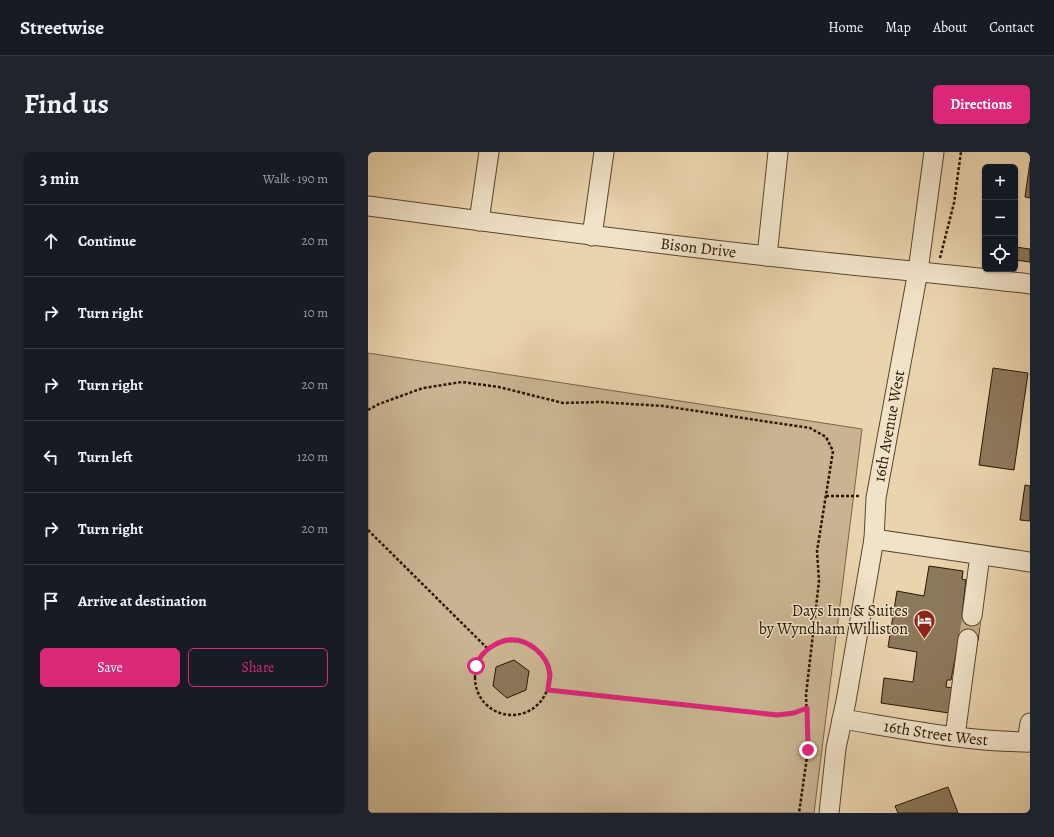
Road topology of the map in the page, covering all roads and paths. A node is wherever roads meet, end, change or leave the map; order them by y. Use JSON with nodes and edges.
{"nodes":[{"id":1,"x":489,"y":152,"type":"edge"},
{"id":2,"x":604,"y":152,"type":"edge"},
{"id":3,"x":778,"y":152,"type":"edge"},
{"id":4,"x":934,"y":152,"type":"edge"},
{"id":5,"x":368,"y":206,"type":"edge"},
{"id":6,"x":479,"y":222,"type":"junction"},
{"id":7,"x":592,"y":236,"type":"junction"},
{"id":8,"x":767,"y":256,"type":"junction"},
{"id":9,"x":918,"y":271,"type":"junction"},
{"id":10,"x":1030,"y":284,"type":"edge"},
{"id":11,"x":368,"y":410,"type":"edge"},
{"id":12,"x":826,"y":496,"type":"junction"},
{"id":13,"x":859,"y":496,"type":"dead end"},
{"id":14,"x":368,"y":530,"type":"edge"},
{"id":15,"x":874,"y":539,"type":"junction"},
{"id":16,"x":980,"y":554,"type":"junction"},
{"id":17,"x":1030,"y":562,"type":"edge"},
{"id":18,"x":972,"y":616,"type":"tunnel mouth"},
{"id":19,"x":968,"y":640,"type":"tunnel mouth"},
{"id":20,"x":488,"y":649,"type":"junction"},
{"id":21,"x":548,"y":690,"type":"junction"},
{"id":22,"x":807,"y":708,"type":"junction"},
{"id":23,"x":844,"y":710,"type":"junction"},
{"id":24,"x":955,"y":736,"type":"junction"},
{"id":25,"x":1029,"y":736,"type":"edge"},
{"id":26,"x":799,"y":813,"type":"edge"},
{"id":27,"x":829,"y":813,"type":"edge"}],
"edges":[{"from":1,"to":6,"type":"street"},
{"from":2,"to":7,"type":"street"},
{"from":3,"to":8,"type":"street"},
{"from":4,"to":9,"type":"street","name":"16th Avenue West"},
{"from":5,"to":6,"type":"street","name":"Bison Drive"},
{"from":6,"to":7,"type":"street","name":"Bison Drive"},
{"from":7,"to":8,"type":"street","name":"Bison Drive"},
{"from":8,"to":9,"type":"street","name":"Bison Drive"},
{"from":9,"to":10,"type":"street","name":"Bison Drive"},
{"from":9,"to":15,"type":"street","name":"16th Avenue West"},
{"from":11,"to":12,"type":"path"},
{"from":12,"to":13,"type":"path"},
{"from":12,"to":22,"type":"path"},
{"from":14,"to":20,"type":"path"},
{"from":15,"to":16,"type":"street"},
{"from":15,"to":23,"type":"street","name":"16th Avenue West"},
{"from":16,"to":17,"type":"street"},
{"from":16,"to":18,"type":"street"},
{"from":19,"to":24,"type":"street"},
{"from":20,"to":21,"type":"path"},
{"from":20,"to":21,"type":"path"},
{"from":21,"to":22,"type":"path"},
{"from":22,"to":26,"type":"path"},
{"from":23,"to":24,"type":"street","name":"16th Street West"},
{"from":23,"to":27,"type":"street","name":"16th Avenue West"},
{"from":24,"to":25,"type":"street","name":"16th Street West"}]}
